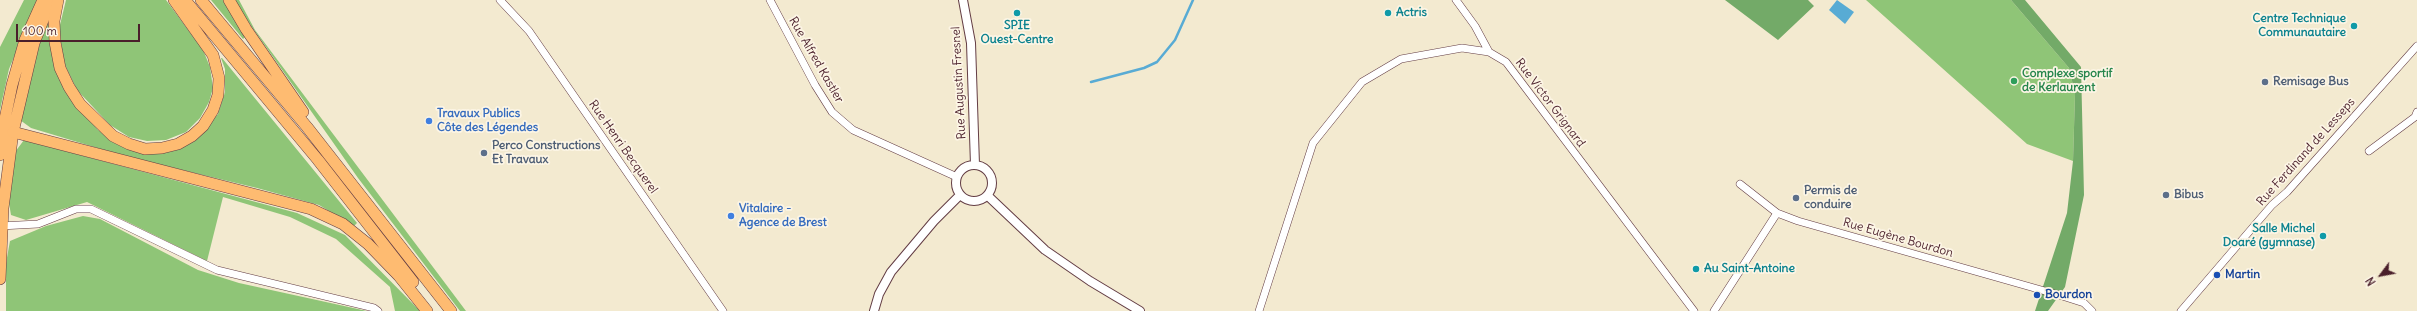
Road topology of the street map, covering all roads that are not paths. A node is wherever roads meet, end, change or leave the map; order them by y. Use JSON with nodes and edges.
{"nodes":[{"id":1,"x":43,"y":0,"type":"edge"},
{"id":2,"x":51,"y":0,"type":"edge"},
{"id":3,"x":58,"y":0,"type":"edge"},
{"id":4,"x":174,"y":0,"type":"edge"},
{"id":5,"x":185,"y":0,"type":"edge"},
{"id":6,"x":201,"y":0,"type":"edge"},
{"id":7,"x":229,"y":0,"type":"edge"},
{"id":8,"x":500,"y":0,"type":"edge"},
{"id":9,"x":770,"y":0,"type":"edge"},
{"id":10,"x":963,"y":0,"type":"edge"},
{"id":11,"x":1456,"y":0,"type":"edge"},
{"id":12,"x":2417,"y":46,"type":"edge"},
{"id":13,"x":1489,"y":52,"type":"junction"},
{"id":14,"x":2417,"y":112,"type":"edge"},
{"id":15,"x":3,"y":117,"type":"edge"},
{"id":16,"x":5,"y":132,"type":"edge"},
{"id":17,"x":2369,"y":151,"type":"dead end"},
{"id":18,"x":0,"y":155,"type":"edge"},
{"id":19,"x":975,"y":165,"type":"junction"},
{"id":20,"x":957,"y":177,"type":"junction"},
{"id":21,"x":1740,"y":184,"type":"dead end"},
{"id":22,"x":354,"y":187,"type":"junction"},
{"id":23,"x":960,"y":195,"type":"junction"},
{"id":24,"x":988,"y":196,"type":"junction"},
{"id":25,"x":1777,"y":213,"type":"junction"},
{"id":26,"x":1,"y":227,"type":"edge"},
{"id":27,"x":0,"y":280,"type":"edge"},
{"id":28,"x":378,"y":311,"type":"edge"},
{"id":29,"x":427,"y":311,"type":"edge"},
{"id":30,"x":435,"y":311,"type":"edge"},
{"id":31,"x":451,"y":311,"type":"edge"},
{"id":32,"x":723,"y":311,"type":"edge"},
{"id":33,"x":874,"y":311,"type":"edge"},
{"id":34,"x":1140,"y":311,"type":"edge"},
{"id":35,"x":1259,"y":311,"type":"edge"},
{"id":36,"x":1694,"y":311,"type":"edge"},
{"id":37,"x":1714,"y":311,"type":"edge"},
{"id":38,"x":2092,"y":311,"type":"edge"},
{"id":39,"x":2181,"y":311,"type":"edge"}],
"edges":[{"from":1,"to":15,"type":"main road"},
{"from":2,"to":16,"type":"main road"},
{"from":3,"to":4,"type":"main road"},
{"from":5,"to":30,"type":"main road"},
{"from":6,"to":22,"type":"main road"},
{"from":7,"to":22,"type":"main road"},
{"from":8,"to":32,"type":"street","name":"Rue Henri Becquerel"},
{"from":9,"to":20,"type":"street","name":"Rue Alfred Kastler"},
{"from":10,"to":19,"type":"street","name":"Rue Augustin Fresnel"},
{"from":11,"to":13,"type":"street"},
{"from":12,"to":39,"type":"street","name":"Rue Ferdinand de Lesseps"},
{"from":13,"to":35,"type":"street","name":"Rue Victor Grignard"},
{"from":13,"to":36,"type":"street","name":"Rue Victor Grignard"},
{"from":14,"to":17,"type":"street"},
{"from":15,"to":16,"type":"main road"},
{"from":16,"to":18,"type":"main road"},
{"from":16,"to":26,"type":"main road"},
{"from":16,"to":29,"type":"main road"},
{"from":19,"to":20,"type":"street"},
{"from":19,"to":24,"type":"street"},
{"from":20,"to":23,"type":"street"},
{"from":21,"to":25,"type":"street","name":"Rue Eugène Bourdon"},
{"from":22,"to":31,"type":"main road"},
{"from":23,"to":24,"type":"street"},
{"from":23,"to":33,"type":"street"},
{"from":24,"to":34,"type":"street"},
{"from":25,"to":37,"type":"street"},
{"from":25,"to":38,"type":"street","name":"Rue Eugène Bourdon"},
{"from":26,"to":27,"type":"main road"},
{"from":26,"to":28,"type":"street"}]}
